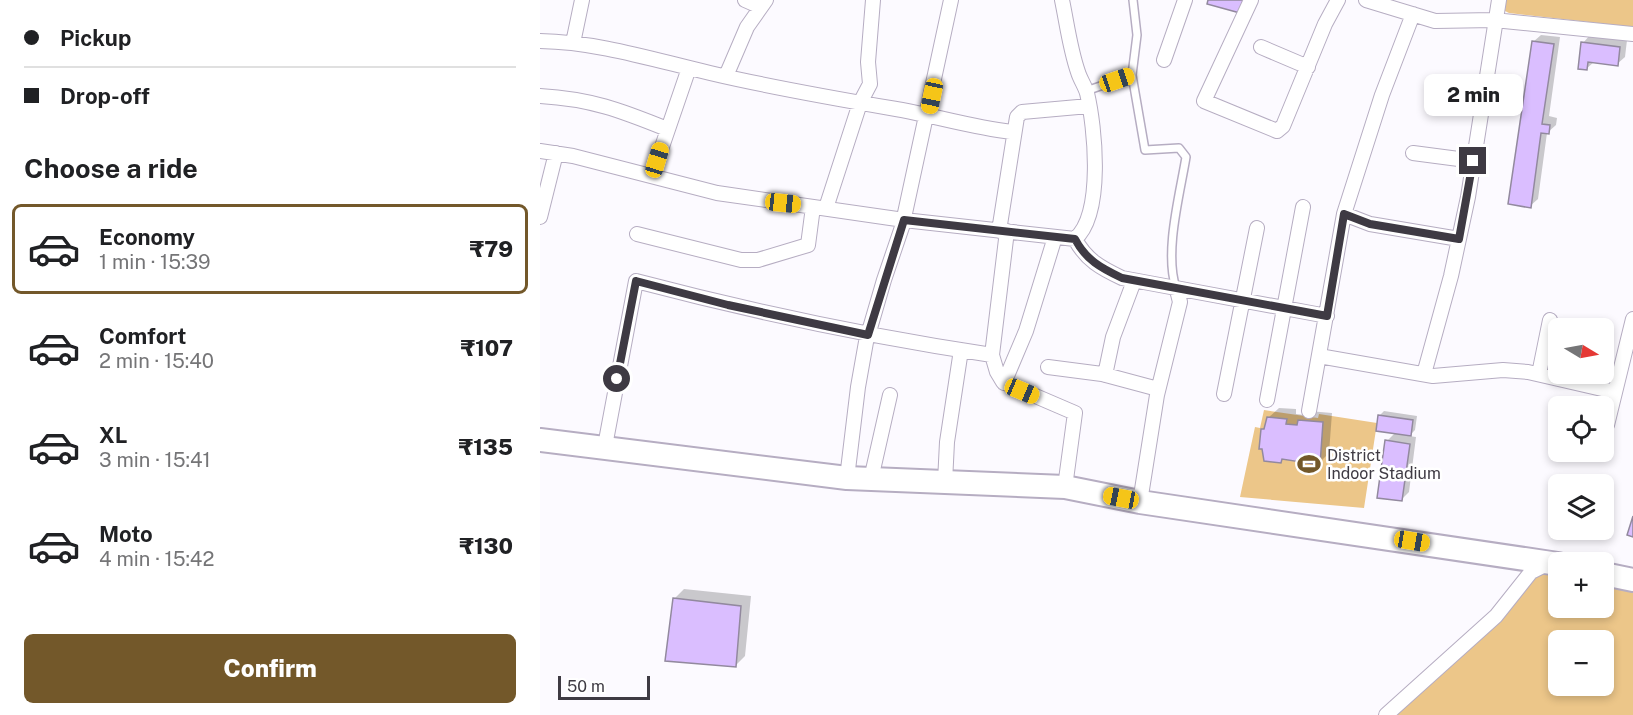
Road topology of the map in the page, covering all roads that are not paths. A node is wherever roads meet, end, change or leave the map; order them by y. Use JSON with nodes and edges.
{"nodes":[{"id":1,"x":582,"y":0,"type":"edge"},
{"id":2,"x":746,"y":0,"type":"edge"},
{"id":3,"x":873,"y":0,"type":"edge"},
{"id":4,"x":951,"y":0,"type":"edge"},
{"id":5,"x":1062,"y":0,"type":"edge"},
{"id":6,"x":1133,"y":0,"type":"edge"},
{"id":7,"x":1185,"y":0,"type":"edge"},
{"id":8,"x":1251,"y":0,"type":"edge"},
{"id":9,"x":1338,"y":0,"type":"edge"},
{"id":10,"x":1500,"y":0,"type":"edge"},
{"id":11,"x":1373,"y":1,"type":"edge"},
{"id":12,"x":763,"y":3,"type":"edge"},
{"id":13,"x":1413,"y":14,"type":"junction"},
{"id":14,"x":1494,"y":20,"type":"junction"},
{"id":15,"x":1633,"y":34,"type":"edge"},
{"id":16,"x":540,"y":41,"type":"edge"},
{"id":17,"x":573,"y":43,"type":"junction"},
{"id":18,"x":1262,"y":47,"type":"dead end"},
{"id":19,"x":1164,"y":60,"type":"dead end"},
{"id":20,"x":1308,"y":67,"type":"junction"},
{"id":21,"x":689,"y":68,"type":"junction"},
{"id":22,"x":1132,"y":75,"type":"junction"},
{"id":23,"x":726,"y":76,"type":"junction"},
{"id":24,"x":1086,"y":91,"type":"junction"},
{"id":25,"x":540,"y":96,"type":"edge"},
{"id":26,"x":860,"y":103,"type":"junction"},
{"id":27,"x":1089,"y":106,"type":"junction"},
{"id":28,"x":928,"y":116,"type":"junction"},
{"id":29,"x":667,"y":129,"type":"junction"},
{"id":30,"x":1013,"y":132,"type":"junction"},
{"id":31,"x":540,"y":151,"type":"edge"},
{"id":32,"x":556,"y":153,"type":"junction"},
{"id":33,"x":1413,"y":153,"type":"dead end"},
{"id":34,"x":1473,"y":161,"type":"junction"},
{"id":35,"x":652,"y":176,"type":"junction"},
{"id":36,"x":820,"y":207,"type":"junction"},
{"id":37,"x":1302,"y":207,"type":"dead end"},
{"id":38,"x":1344,"y":214,"type":"junction"},
{"id":39,"x":540,"y":216,"type":"edge"},
{"id":40,"x":904,"y":220,"type":"junction"},
{"id":41,"x":1257,"y":228,"type":"dead end"},
{"id":42,"x":1003,"y":231,"type":"junction"},
{"id":43,"x":637,"y":234,"type":"dead end"},
{"id":44,"x":1055,"y":237,"type":"junction"},
{"id":45,"x":1075,"y":239,"type":"junction"},
{"id":46,"x":1459,"y":239,"type":"junction"},
{"id":47,"x":1134,"y":281,"type":"junction"},
{"id":48,"x":1177,"y":290,"type":"junction"},
{"id":49,"x":1242,"y":302,"type":"junction"},
{"id":50,"x":1282,"y":308,"type":"junction"},
{"id":51,"x":1327,"y":316,"type":"junction"},
{"id":52,"x":1633,"y":319,"type":"edge"},
{"id":53,"x":1548,"y":330,"type":"edge"},
{"id":54,"x":868,"y":335,"type":"junction"},
{"id":55,"x":961,"y":350,"type":"junction"},
{"id":56,"x":992,"y":355,"type":"junction"},
{"id":57,"x":1319,"y":356,"type":"junction"},
{"id":58,"x":1048,"y":367,"type":"dead end"},
{"id":59,"x":1424,"y":374,"type":"junction"},
{"id":60,"x":1105,"y":375,"type":"junction"},
{"id":61,"x":1539,"y":375,"type":"junction"},
{"id":62,"x":1004,"y":383,"type":"junction"},
{"id":63,"x":1158,"y":389,"type":"junction"},
{"id":64,"x":1615,"y":392,"type":"junction"},
{"id":65,"x":1224,"y":394,"type":"dead end"},
{"id":66,"x":890,"y":395,"type":"dead end"},
{"id":67,"x":1614,"y":396,"type":"edge"},
{"id":68,"x":1267,"y":400,"type":"dead end"},
{"id":69,"x":1309,"y":411,"type":"dead end"},
{"id":70,"x":540,"y":440,"type":"edge"},
{"id":71,"x":605,"y":446,"type":"junction"},
{"id":72,"x":846,"y":478,"type":"junction"},
{"id":73,"x":871,"y":479,"type":"junction"},
{"id":74,"x":945,"y":482,"type":"junction"},
{"id":75,"x":1065,"y":487,"type":"junction"},
{"id":76,"x":1140,"y":502,"type":"junction"},
{"id":77,"x":1548,"y":562,"type":"edge"},
{"id":78,"x":1548,"y":566,"type":"edge"},
{"id":79,"x":1614,"y":576,"type":"edge"},
{"id":80,"x":1633,"y":580,"type":"edge"},
{"id":81,"x":1386,"y":715,"type":"edge"}],
"edges":[{"from":1,"to":17,"type":"street"},
{"from":2,"to":12,"type":"street"},
{"from":3,"to":26,"type":"street"},
{"from":4,"to":28,"type":"street"},
{"from":5,"to":24,"type":"street"},
{"from":6,"to":22,"type":"lane"},
{"from":7,"to":19,"type":"street"},
{"from":8,"to":20,"type":"street"},
{"from":9,"to":20,"type":"street"},
{"from":10,"to":14,"type":"street"},
{"from":11,"to":13,"type":"street"},
{"from":12,"to":23,"type":"street"},
{"from":13,"to":14,"type":"street"},
{"from":13,"to":38,"type":"street"},
{"from":14,"to":15,"type":"street"},
{"from":14,"to":34,"type":"street"},
{"from":16,"to":17,"type":"street"},
{"from":17,"to":21,"type":"street"},
{"from":18,"to":20,"type":"street"},
{"from":21,"to":23,"type":"street"},
{"from":21,"to":29,"type":"street"},
{"from":22,"to":24,"type":"lane"},
{"from":22,"to":48,"type":"lane"},
{"from":23,"to":26,"type":"street"},
{"from":24,"to":27,"type":"street"},
{"from":25,"to":29,"type":"street"},
{"from":26,"to":28,"type":"street"},
{"from":26,"to":36,"type":"street"},
{"from":27,"to":30,"type":"street"},
{"from":27,"to":45,"type":"street"},
{"from":28,"to":30,"type":"street"},
{"from":28,"to":40,"type":"street"},
{"from":29,"to":35,"type":"street"},
{"from":30,"to":42,"type":"street"},
{"from":31,"to":32,"type":"street"},
{"from":32,"to":35,"type":"street"},
{"from":32,"to":39,"type":"street"},
{"from":33,"to":34,"type":"street"},
{"from":34,"to":46,"type":"street"},
{"from":35,"to":36,"type":"street"},
{"from":36,"to":40,"type":"street"},
{"from":36,"to":43,"type":"street"},
{"from":37,"to":50,"type":"street"},
{"from":38,"to":46,"type":"street"},
{"from":38,"to":51,"type":"street"},
{"from":40,"to":42,"type":"street"},
{"from":40,"to":54,"type":"street"},
{"from":41,"to":49,"type":"street"},
{"from":42,"to":44,"type":"street"},
{"from":42,"to":56,"type":"street"},
{"from":44,"to":45,"type":"street"},
{"from":44,"to":62,"type":"street"},
{"from":45,"to":47,"type":"street"},
{"from":46,"to":59,"type":"street"},
{"from":47,"to":48,"type":"street"},
{"from":47,"to":60,"type":"street"},
{"from":48,"to":49,"type":"street"},
{"from":48,"to":63,"type":"street"},
{"from":49,"to":50,"type":"street"},
{"from":49,"to":65,"type":"street"},
{"from":50,"to":51,"type":"street"},
{"from":50,"to":68,"type":"street"},
{"from":51,"to":57,"type":"street"},
{"from":52,"to":64,"type":"street"},
{"from":53,"to":61,"type":"street"},
{"from":54,"to":55,"type":"street"},
{"from":54,"to":71,"type":"street"},
{"from":54,"to":72,"type":"street"},
{"from":55,"to":56,"type":"street"},
{"from":55,"to":74,"type":"street"},
{"from":56,"to":62,"type":"street"},
{"from":57,"to":59,"type":"street"},
{"from":57,"to":69,"type":"street"},
{"from":58,"to":60,"type":"street"},
{"from":59,"to":61,"type":"street"},
{"from":60,"to":63,"type":"street"},
{"from":61,"to":64,"type":"street"},
{"from":62,"to":75,"type":"street"},
{"from":63,"to":76,"type":"street"},
{"from":64,"to":67,"type":"street"},
{"from":66,"to":73,"type":"street"},
{"from":70,"to":71,"type":"main road"},
{"from":71,"to":72,"type":"main road"},
{"from":72,"to":73,"type":"main road"},
{"from":73,"to":74,"type":"main road"},
{"from":74,"to":75,"type":"main road"},
{"from":75,"to":76,"type":"main road"},
{"from":76,"to":77,"type":"main road"},
{"from":78,"to":81,"type":"street"},
{"from":79,"to":80,"type":"main road"}]}
